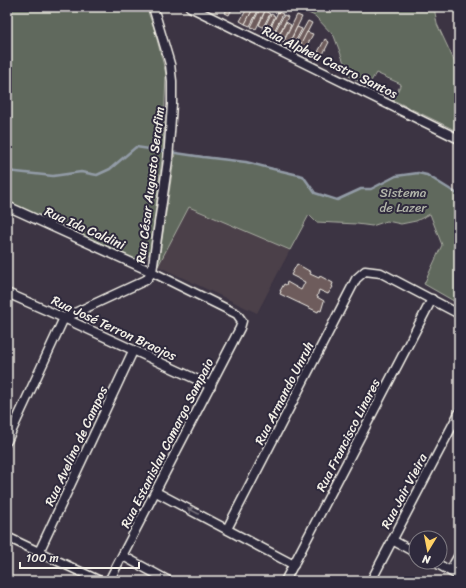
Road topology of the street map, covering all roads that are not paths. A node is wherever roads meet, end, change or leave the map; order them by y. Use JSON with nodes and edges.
{"nodes":[{"id":1,"x":153,"y":7,"type":"edge"},
{"id":2,"x":190,"y":7,"type":"edge"},
{"id":3,"x":459,"y":139,"type":"edge"},
{"id":4,"x":7,"y":206,"type":"edge"},
{"id":5,"x":152,"y":272,"type":"junction"},
{"id":6,"x":7,"y":293,"type":"edge"},
{"id":7,"x":432,"y":299,"type":"junction"},
{"id":8,"x":459,"y":314,"type":"edge"},
{"id":9,"x":240,"y":316,"type":"joint"},
{"id":10,"x":64,"y":318,"type":"junction"},
{"id":11,"x":134,"y":351,"type":"junction"},
{"id":12,"x":211,"y":386,"type":"junction"},
{"id":13,"x":459,"y":413,"type":"edge"},
{"id":14,"x":7,"y":441,"type":"edge"},
{"id":15,"x":156,"y":492,"type":"junction"},
{"id":16,"x":227,"y":529,"type":"junction"},
{"id":17,"x":7,"y":537,"type":"edge"},
{"id":18,"x":392,"y":540,"type":"junction"},
{"id":19,"x":408,"y":549,"type":"edge"},
{"id":20,"x":39,"y":552,"type":"junction"},
{"id":21,"x":459,"y":555,"type":"edge"},
{"id":22,"x":123,"y":556,"type":"junction"},
{"id":23,"x":294,"y":565,"type":"junction"},
{"id":24,"x":450,"y":571,"type":"joint"},
{"id":25,"x":459,"y":576,"type":"edge"},
{"id":26,"x":100,"y":581,"type":"edge"},
{"id":27,"x":110,"y":581,"type":"edge"},
{"id":28,"x":169,"y":581,"type":"edge"},
{"id":29,"x":285,"y":581,"type":"edge"},
{"id":30,"x":372,"y":581,"type":"edge"}],
"edges":[{"from":1,"to":5,"type":"street","name":"Rua César Augusto Serafim"},
{"from":2,"to":3,"type":"street","name":"Rua Alpheu Castro Santos"},
{"from":4,"to":5,"type":"street","name":"Rua Ida Caldini"},
{"from":5,"to":9,"type":"street","name":"Rua Ida Caldini"},
{"from":5,"to":10,"type":"street"},
{"from":6,"to":10,"type":"street","name":"Rua José Terron Braojos"},
{"from":7,"to":8,"type":"street"},
{"from":7,"to":16,"type":"street","name":"Rua Armando Unruh"},
{"from":7,"to":23,"type":"street","name":"Rua Francisco Linares"},
{"from":9,"to":12,"type":"street","name":"Rua Estanislau Camargo Sampaio"},
{"from":10,"to":11,"type":"street","name":"Rua José Terron Braojos"},
{"from":10,"to":14,"type":"street"},
{"from":11,"to":12,"type":"street","name":"Rua José Terron Braojos"},
{"from":11,"to":20,"type":"street","name":"Rua Avelino de Campos"},
{"from":12,"to":15,"type":"street","name":"Rua Estanislau Camargo Sampaio"},
{"from":13,"to":18,"type":"street","name":"Rua Jair Vieira"},
{"from":16,"to":15,"type":"street","one_way":true},
{"from":15,"to":22,"type":"street","name":"Rua Estanislau Camargo Sampaio"},
{"from":16,"to":23,"type":"street"},
{"from":17,"to":20,"type":"street"},
{"from":18,"to":19,"type":"street"},
{"from":18,"to":30,"type":"street","name":"Rua Jair Vieira"},
{"from":20,"to":26,"type":"street"},
{"from":21,"to":24,"type":"street"},
{"from":22,"to":27,"type":"street","name":"Rua Estanislau Camargo Sampaio"},
{"from":22,"to":28,"type":"street"},
{"from":23,"to":29,"type":"street","name":"Rua Francisco Linares"},
{"from":24,"to":25,"type":"street"}]}
